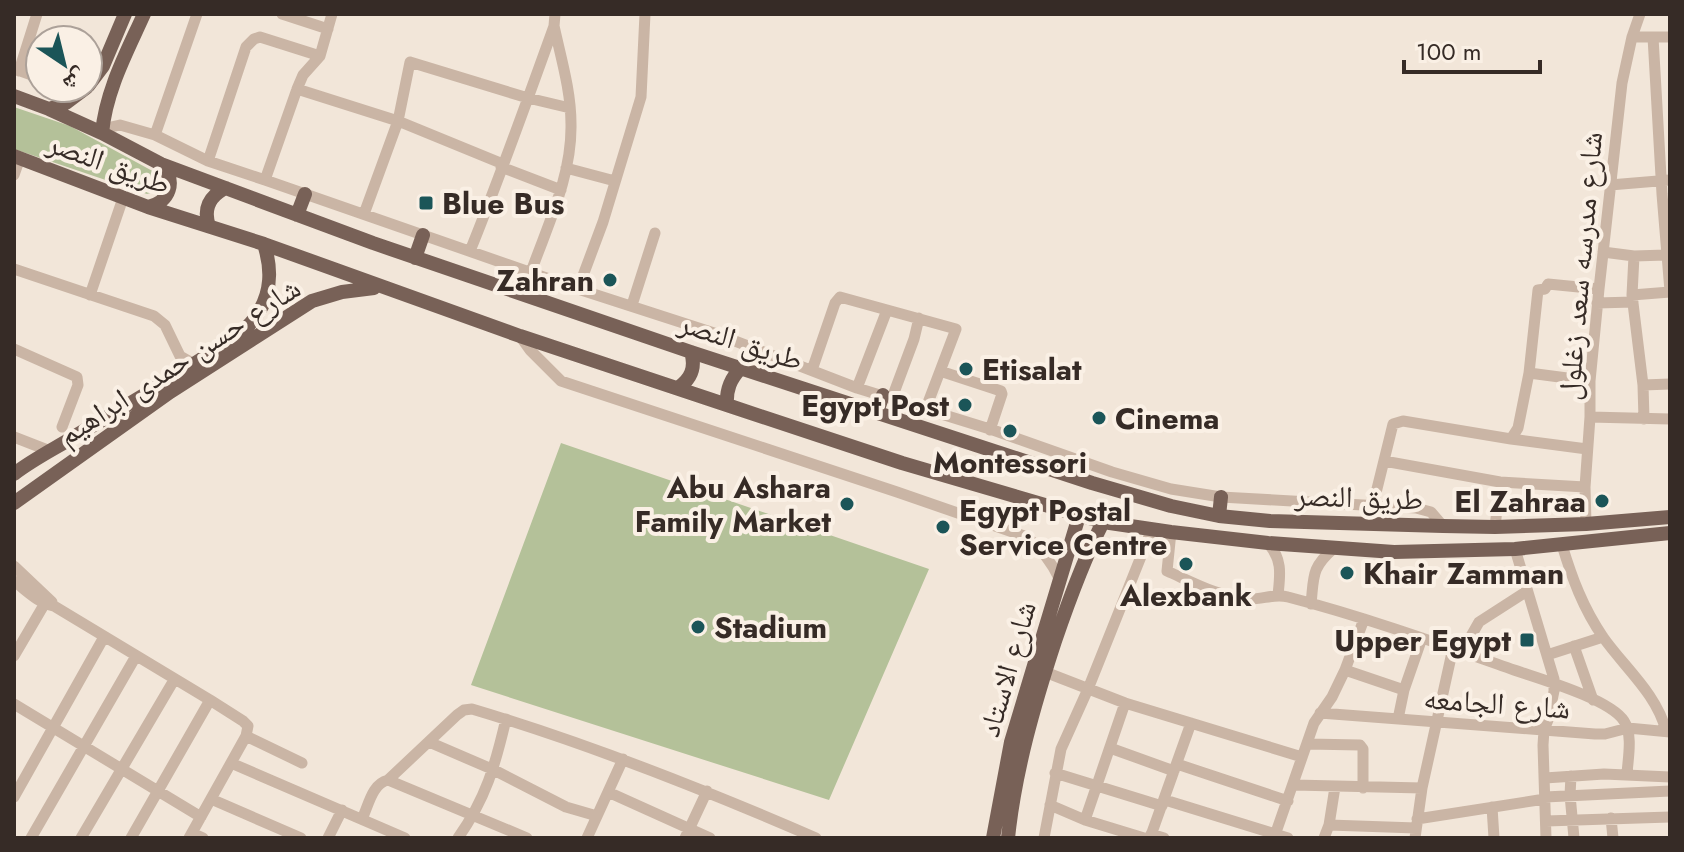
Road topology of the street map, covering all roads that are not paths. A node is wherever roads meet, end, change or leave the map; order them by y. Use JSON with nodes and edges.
{"nodes":[{"id":1,"x":37,"y":14,"type":"edge"},
{"id":2,"x":125,"y":14,"type":"edge"},
{"id":3,"x":144,"y":14,"type":"edge"},
{"id":4,"x":197,"y":14,"type":"edge"},
{"id":5,"x":282,"y":14,"type":"edge"},
{"id":6,"x":332,"y":14,"type":"edge"},
{"id":7,"x":645,"y":14,"type":"edge"},
{"id":8,"x":1640,"y":14,"type":"edge"},
{"id":9,"x":554,"y":20,"type":"edge"},
{"id":10,"x":328,"y":29,"type":"junction"},
{"id":11,"x":1632,"y":37,"type":"junction"},
{"id":12,"x":1653,"y":37,"type":"junction"},
{"id":13,"x":1670,"y":37,"type":"edge"},
{"id":14,"x":320,"y":56,"type":"junction"},
{"id":15,"x":104,"y":64,"type":"edge"},
{"id":16,"x":17,"y":70,"type":"edge"},
{"id":17,"x":297,"y":89,"type":"junction"},
{"id":18,"x":14,"y":96,"type":"edge"},
{"id":19,"x":528,"y":98,"type":"junction"},
{"id":20,"x":63,"y":104,"type":"edge"},
{"id":21,"x":570,"y":108,"type":"junction"},
{"id":22,"x":49,"y":109,"type":"junction"},
{"id":23,"x":398,"y":121,"type":"junction"},
{"id":24,"x":103,"y":133,"type":"junction"},
{"id":25,"x":155,"y":135,"type":"junction"},
{"id":26,"x":17,"y":157,"type":"edge"},
{"id":27,"x":208,"y":161,"type":"junction"},
{"id":28,"x":161,"y":164,"type":"junction"},
{"id":29,"x":502,"y":165,"type":"junction"},
{"id":30,"x":566,"y":168,"type":"junction"},
{"id":31,"x":14,"y":175,"type":"edge"},
{"id":32,"x":265,"y":180,"type":"junction"},
{"id":33,"x":615,"y":181,"type":"junction"},
{"id":34,"x":1666,"y":181,"type":"edge"},
{"id":35,"x":1610,"y":185,"type":"junction"},
{"id":36,"x":226,"y":188,"type":"junction"},
{"id":37,"x":561,"y":190,"type":"junction"},
{"id":38,"x":305,"y":194,"type":"junction"},
{"id":39,"x":123,"y":198,"type":"junction"},
{"id":40,"x":148,"y":207,"type":"junction"},
{"id":41,"x":364,"y":214,"type":"junction"},
{"id":42,"x":297,"y":215,"type":"junction"},
{"id":43,"x":209,"y":226,"type":"junction"},
{"id":44,"x":655,"y":233,"type":"dead end"},
{"id":45,"x":423,"y":235,"type":"junction"},
{"id":46,"x":264,"y":244,"type":"junction"},
{"id":47,"x":470,"y":251,"type":"junction"},
{"id":48,"x":1603,"y":252,"type":"junction"},
{"id":49,"x":1666,"y":255,"type":"junction"},
{"id":50,"x":1634,"y":256,"type":"junction"},
{"id":51,"x":415,"y":258,"type":"junction"},
{"id":52,"x":14,"y":269,"type":"edge"},
{"id":53,"x":531,"y":272,"type":"junction"},
{"id":54,"x":382,"y":287,"type":"junction"},
{"id":55,"x":578,"y":289,"type":"junction"},
{"id":56,"x":1599,"y":289,"type":"junction"},
{"id":57,"x":1670,"y":291,"type":"edge"},
{"id":58,"x":90,"y":295,"type":"junction"},
{"id":59,"x":1632,"y":299,"type":"junction"},
{"id":60,"x":1597,"y":303,"type":"junction"},
{"id":61,"x":632,"y":305,"type":"junction"},
{"id":62,"x":887,"y":310,"type":"junction"},
{"id":63,"x":919,"y":318,"type":"junction"},
{"id":64,"x":520,"y":336,"type":"junction"},
{"id":65,"x":14,"y":349,"type":"edge"},
{"id":66,"x":691,"y":352,"type":"junction"},
{"id":67,"x":194,"y":364,"type":"junction"},
{"id":68,"x":741,"y":368,"type":"junction"},
{"id":69,"x":812,"y":370,"type":"junction"},
{"id":70,"x":940,"y":371,"type":"junction"},
{"id":71,"x":1529,"y":373,"type":"junction"},
{"id":72,"x":1590,"y":381,"type":"junction"},
{"id":73,"x":1670,"y":384,"type":"edge"},
{"id":74,"x":1643,"y":385,"type":"junction"},
{"id":75,"x":167,"y":387,"type":"junction"},
{"id":76,"x":678,"y":388,"type":"junction"},
{"id":77,"x":857,"y":388,"type":"junction"},
{"id":78,"x":887,"y":396,"type":"junction"},
{"id":79,"x":727,"y":405,"type":"junction"},
{"id":80,"x":926,"y":408,"type":"junction"},
{"id":81,"x":877,"y":412,"type":"junction"},
{"id":82,"x":1590,"y":417,"type":"junction"},
{"id":83,"x":1644,"y":419,"type":"junction"},
{"id":84,"x":1670,"y":419,"type":"edge"},
{"id":85,"x":62,"y":427,"type":"dead end"},
{"id":86,"x":990,"y":430,"type":"junction"},
{"id":87,"x":14,"y":437,"type":"edge"},
{"id":88,"x":1511,"y":439,"type":"junction"},
{"id":89,"x":1587,"y":449,"type":"junction"},
{"id":90,"x":50,"y":451,"type":"junction"},
{"id":91,"x":1384,"y":461,"type":"junction"},
{"id":92,"x":62,"y":469,"type":"junction"},
{"id":93,"x":14,"y":474,"type":"edge"},
{"id":94,"x":1500,"y":482,"type":"junction"},
{"id":95,"x":1585,"y":487,"type":"junction"},
{"id":96,"x":1221,"y":497,"type":"junction"},
{"id":97,"x":14,"y":503,"type":"edge"},
{"id":98,"x":1373,"y":505,"type":"junction"},
{"id":99,"x":1079,"y":516,"type":"junction"},
{"id":100,"x":1219,"y":516,"type":"junction"},
{"id":101,"x":1670,"y":517,"type":"edge"},
{"id":102,"x":1103,"y":522,"type":"junction"},
{"id":103,"x":1357,"y":523,"type":"junction"},
{"id":104,"x":1586,"y":524,"type":"junction"},
{"id":105,"x":1394,"y":525,"type":"junction"},
{"id":106,"x":1443,"y":526,"type":"junction"},
{"id":107,"x":1495,"y":527,"type":"junction"},
{"id":108,"x":1152,"y":529,"type":"junction"},
{"id":109,"x":1171,"y":532,"type":"junction"},
{"id":110,"x":1670,"y":533,"type":"edge"},
{"id":111,"x":1268,"y":543,"type":"junction"},
{"id":112,"x":1562,"y":545,"type":"junction"},
{"id":113,"x":1334,"y":548,"type":"junction"},
{"id":114,"x":1515,"y":549,"type":"junction"},
{"id":115,"x":1353,"y":550,"type":"junction"},
{"id":116,"x":1394,"y":552,"type":"junction"},
{"id":117,"x":14,"y":566,"type":"edge"},
{"id":118,"x":1060,"y":580,"type":"junction"},
{"id":119,"x":14,"y":581,"type":"edge"},
{"id":120,"x":1527,"y":591,"type":"junction"},
{"id":121,"x":1278,"y":595,"type":"junction"},
{"id":122,"x":49,"y":602,"type":"junction"},
{"id":123,"x":1311,"y":604,"type":"junction"},
{"id":124,"x":1364,"y":619,"type":"junction"},
{"id":125,"x":19,"y":637,"type":"edge"},
{"id":126,"x":104,"y":637,"type":"junction"},
{"id":127,"x":1603,"y":637,"type":"junction"},
{"id":128,"x":1422,"y":638,"type":"junction"},
{"id":129,"x":1574,"y":646,"type":"junction"},
{"id":130,"x":1458,"y":650,"type":"junction"},
{"id":131,"x":1547,"y":655,"type":"junction"},
{"id":132,"x":14,"y":656,"type":"edge"},
{"id":133,"x":136,"y":656,"type":"junction"},
{"id":134,"x":1345,"y":670,"type":"junction"},
{"id":135,"x":1045,"y":672,"type":"junction"},
{"id":136,"x":174,"y":680,"type":"junction"},
{"id":137,"x":1554,"y":685,"type":"junction"},
{"id":138,"x":1088,"y":689,"type":"junction"},
{"id":139,"x":1404,"y":690,"type":"junction"},
{"id":140,"x":210,"y":700,"type":"junction"},
{"id":141,"x":1593,"y":700,"type":"junction"},
{"id":142,"x":1125,"y":703,"type":"junction"},
{"id":143,"x":14,"y":704,"type":"edge"},
{"id":144,"x":1320,"y":713,"type":"junction"},
{"id":145,"x":506,"y":719,"type":"junction"},
{"id":146,"x":1398,"y":719,"type":"junction"},
{"id":147,"x":1191,"y":723,"type":"junction"},
{"id":148,"x":1437,"y":723,"type":"junction"},
{"id":149,"x":53,"y":727,"type":"junction"},
{"id":150,"x":1628,"y":728,"type":"junction"},
{"id":151,"x":1544,"y":730,"type":"junction"},
{"id":152,"x":1668,"y":732,"type":"edge"},
{"id":153,"x":246,"y":736,"type":"junction"},
{"id":154,"x":429,"y":742,"type":"junction"},
{"id":155,"x":1308,"y":744,"type":"junction"},
{"id":156,"x":84,"y":746,"type":"junction"},
{"id":157,"x":1110,"y":748,"type":"junction"},
{"id":158,"x":1302,"y":757,"type":"junction"},
{"id":159,"x":623,"y":759,"type":"junction"},
{"id":160,"x":231,"y":763,"type":"junction"},
{"id":161,"x":302,"y":763,"type":"dead end"},
{"id":162,"x":1175,"y":768,"type":"junction"},
{"id":163,"x":122,"y":769,"type":"junction"},
{"id":164,"x":494,"y":770,"type":"junction"},
{"id":165,"x":1055,"y":773,"type":"junction"},
{"id":166,"x":1627,"y":774,"type":"junction"},
{"id":167,"x":1571,"y":776,"type":"junction"},
{"id":168,"x":1670,"y":777,"type":"edge"},
{"id":169,"x":1545,"y":778,"type":"junction"},
{"id":170,"x":388,"y":780,"type":"junction"},
{"id":171,"x":1097,"y":785,"type":"junction"},
{"id":172,"x":1294,"y":785,"type":"junction"},
{"id":173,"x":1335,"y":787,"type":"junction"},
{"id":174,"x":1363,"y":788,"type":"junction"},
{"id":175,"x":1422,"y":788,"type":"junction"},
{"id":176,"x":158,"y":791,"type":"junction"},
{"id":177,"x":707,"y":791,"type":"junction"},
{"id":178,"x":1670,"y":791,"type":"edge"},
{"id":179,"x":608,"y":792,"type":"junction"},
{"id":180,"x":1570,"y":795,"type":"junction"},
{"id":181,"x":14,"y":797,"type":"edge"},
{"id":182,"x":1545,"y":798,"type":"junction"},
{"id":183,"x":211,"y":799,"type":"junction"},
{"id":184,"x":1288,"y":801,"type":"junction"},
{"id":185,"x":1163,"y":803,"type":"junction"},
{"id":186,"x":1050,"y":805,"type":"junction"},
{"id":187,"x":1492,"y":807,"type":"junction"},
{"id":188,"x":342,"y":810,"type":"junction"},
{"id":189,"x":474,"y":815,"type":"junction"},
{"id":190,"x":597,"y":816,"type":"junction"},
{"id":191,"x":201,"y":817,"type":"junction"},
{"id":192,"x":1670,"y":817,"type":"edge"},
{"id":193,"x":1611,"y":818,"type":"junction"},
{"id":194,"x":362,"y":819,"type":"junction"},
{"id":195,"x":1085,"y":820,"type":"junction"},
{"id":196,"x":1546,"y":821,"type":"junction"},
{"id":197,"x":1572,"y":821,"type":"junction"},
{"id":198,"x":1329,"y":825,"type":"junction"},
{"id":199,"x":1416,"y":828,"type":"edge"},
{"id":200,"x":688,"y":833,"type":"edge"},
{"id":201,"x":195,"y":836,"type":"edge"},
{"id":202,"x":1275,"y":836,"type":"edge"},
{"id":203,"x":1152,"y":837,"type":"edge"},
{"id":204,"x":31,"y":838,"type":"edge"},
{"id":205,"x":81,"y":838,"type":"edge"},
{"id":206,"x":131,"y":838,"type":"edge"},
{"id":207,"x":301,"y":838,"type":"edge"},
{"id":208,"x":328,"y":838,"type":"edge"},
{"id":209,"x":405,"y":838,"type":"edge"},
{"id":210,"x":458,"y":838,"type":"edge"},
{"id":211,"x":527,"y":838,"type":"edge"},
{"id":212,"x":587,"y":838,"type":"edge"},
{"id":213,"x":710,"y":838,"type":"edge"},
{"id":214,"x":816,"y":838,"type":"edge"},
{"id":215,"x":993,"y":838,"type":"edge"},
{"id":216,"x":1008,"y":838,"type":"edge"},
{"id":217,"x":1044,"y":838,"type":"edge"},
{"id":218,"x":1288,"y":838,"type":"edge"},
{"id":219,"x":1324,"y":838,"type":"edge"},
{"id":220,"x":1494,"y":838,"type":"edge"},
{"id":221,"x":1546,"y":838,"type":"edge"},
{"id":222,"x":1574,"y":838,"type":"edge"},
{"id":223,"x":1613,"y":838,"type":"edge"}],
"edges":[{"from":1,"to":16,"type":"street"},
{"from":2,"to":15,"type":"main road"},
{"from":3,"to":24,"type":"main road"},
{"from":4,"to":25,"type":"street"},
{"from":5,"to":10,"type":"street"},
{"from":6,"to":10,"type":"street"},
{"from":7,"to":33,"type":"street"},
{"from":8,"to":11,"type":"street","name":"شارع مدرسه سعد زغلول"},
{"from":9,"to":19,"type":"street"},
{"from":9,"to":21,"type":"street"},
{"from":10,"to":14,"type":"street"},
{"from":11,"to":12,"type":"street"},
{"from":11,"to":35,"type":"street","name":"شارع مدرسه سعد زغلول"},
{"from":12,"to":13,"type":"street"},
{"from":12,"to":34,"type":"street"},
{"from":14,"to":17,"type":"street"},
{"from":14,"to":27,"type":"street"},
{"from":17,"to":23,"type":"street"},
{"from":17,"to":32,"type":"street"},
{"from":18,"to":22,"type":"main road","name":"طريق النصر"},
{"from":19,"to":21,"type":"street"},
{"from":19,"to":23,"type":"street"},
{"from":19,"to":29,"type":"street"},
{"from":20,"to":22,"type":"main road"},
{"from":21,"to":30,"type":"street"},
{"from":22,"to":24,"type":"main road","name":"طريق النصر"},
{"from":23,"to":29,"type":"street"},
{"from":23,"to":41,"type":"street"},
{"from":24,"to":25,"type":"street"},
{"from":24,"to":28,"type":"main road","name":"طريق النصر"},
{"from":25,"to":27,"type":"street"},
{"from":26,"to":31,"type":"street"},
{"from":26,"to":39,"type":"main road","name":"طريق النصر"},
{"from":27,"to":32,"type":"street"},
{"from":28,"to":36,"type":"main road","name":"طريق النصر"},
{"from":28,"to":40,"type":"main road"},
{"from":29,"to":37,"type":"street"},
{"from":29,"to":47,"type":"street"},
{"from":30,"to":33,"type":"street"},
{"from":30,"to":37,"type":"street"},
{"from":32,"to":38,"type":"street"},
{"from":33,"to":55,"type":"street"},
{"from":34,"to":35,"type":"street"},
{"from":34,"to":49,"type":"street"},
{"from":35,"to":48,"type":"street","name":"شارع مدرسه سعد زغلول"},
{"from":36,"to":42,"type":"main road","name":"طريق النصر"},
{"from":36,"to":43,"type":"main road"},
{"from":37,"to":53,"type":"street"},
{"from":38,"to":41,"type":"street"},
{"from":38,"to":42,"type":"main road"},
{"from":39,"to":40,"type":"main road","name":"طريق النصر"},
{"from":39,"to":58,"type":"street"},
{"from":40,"to":43,"type":"main road","name":"طريق النصر"},
{"from":41,"to":45,"type":"street"},
{"from":42,"to":51,"type":"main road","name":"طريق النصر"},
{"from":43,"to":46,"type":"main road","name":"طريق النصر"},
{"from":44,"to":61,"type":"street"},
{"from":45,"to":47,"type":"street"},
{"from":45,"to":51,"type":"main road"},
{"from":46,"to":54,"type":"main road","name":"طريق النصر"},
{"from":46,"to":67,"type":"main road","name":"شارع حسن حمدى ابراهيم"},
{"from":47,"to":53,"type":"street"},
{"from":48,"to":50,"type":"street"},
{"from":48,"to":56,"type":"street","name":"شارع مدرسه سعد زغلول"},
{"from":49,"to":50,"type":"street"},
{"from":49,"to":57,"type":"street"},
{"from":50,"to":59,"type":"street"},
{"from":51,"to":66,"type":"main road","name":"طريق النصر"},
{"from":52,"to":58,"type":"street"},
{"from":53,"to":55,"type":"street"},
{"from":54,"to":64,"type":"main road","name":"طريق النصر"},
{"from":54,"to":75,"type":"main road","name":"شارع حسن حمدى ابراهيم"},
{"from":55,"to":61,"type":"street"},
{"from":56,"to":60,"type":"street","name":"شارع مدرسه سعد زغلول"},
{"from":56,"to":71,"type":"street"},
{"from":57,"to":59,"type":"street"},
{"from":58,"to":67,"type":"street"},
{"from":59,"to":60,"type":"street"},
{"from":59,"to":74,"type":"street"},
{"from":60,"to":72,"type":"street","name":"شارع مدرسه سعد زغلول"},
{"from":61,"to":69,"type":"street"},
{"from":62,"to":63,"type":"street"},
{"from":62,"to":69,"type":"street"},
{"from":62,"to":77,"type":"street"},
{"from":63,"to":70,"type":"street"},
{"from":63,"to":78,"type":"street"},
{"from":64,"to":76,"type":"main road","name":"طريق النصر"},
{"from":64,"to":118,"type":"street"},
{"from":65,"to":85,"type":"street"},
{"from":66,"to":68,"type":"main road","name":"طريق النصر"},
{"from":66,"to":76,"type":"main road"},
{"from":67,"to":75,"type":"main road","name":"شارع حسن حمدى ابراهيم"},
{"from":68,"to":79,"type":"main road"},
{"from":68,"to":81,"type":"main road","name":"طريق النصر"},
{"from":69,"to":77,"type":"street"},
{"from":70,"to":80,"type":"street"},
{"from":70,"to":86,"type":"street"},
{"from":71,"to":72,"type":"street"},
{"from":71,"to":88,"type":"street"},
{"from":72,"to":82,"type":"street","name":"شارع مدرسه سعد زغلول"},
{"from":73,"to":74,"type":"street"},
{"from":74,"to":83,"type":"street"},
{"from":75,"to":90,"type":"main road","name":"شارع حسن حمدى ابراهيم"},
{"from":75,"to":92,"type":"main road","name":"شارع حسن حمدى ابراهيم"},
{"from":76,"to":79,"type":"main road","name":"طريق النصر"},
{"from":77,"to":78,"type":"street"},
{"from":78,"to":80,"type":"street"},
{"from":78,"to":81,"type":"main road"},
{"from":79,"to":99,"type":"main road","name":"طريق النصر"},
{"from":80,"to":86,"type":"street"},
{"from":81,"to":100,"type":"main road","name":"طريق النصر"},
{"from":82,"to":83,"type":"street"},
{"from":82,"to":89,"type":"street","name":"شارع مدرسه سعد زغلول"},
{"from":83,"to":84,"type":"street"},
{"from":86,"to":96,"type":"street"},
{"from":87,"to":90,"type":"street"},
{"from":88,"to":89,"type":"street"},
{"from":88,"to":91,"type":"street"},
{"from":89,"to":95,"type":"street","name":"شارع مدرسه سعد زغلول"},
{"from":90,"to":92,"type":"main road"},
{"from":90,"to":93,"type":"main road","name":"شارع حسن حمدى ابراهيم"},
{"from":91,"to":94,"type":"street"},
{"from":91,"to":98,"type":"street"},
{"from":92,"to":97,"type":"main road","name":"شارع حسن حمدى ابراهيم"},
{"from":94,"to":95,"type":"street"},
{"from":94,"to":107,"type":"street"},
{"from":95,"to":104,"type":"street","name":"شارع مدرسه سعد زغلول"},
{"from":96,"to":98,"type":"street"},
{"from":96,"to":100,"type":"main road"},
{"from":98,"to":106,"type":"street"},
{"from":99,"to":102,"type":"main road","name":"طريق النصر"},
{"from":99,"to":118,"type":"main road","name":"شارع الاستاد"},
{"from":100,"to":103,"type":"main road","name":"طريق النصر"},
{"from":101,"to":104,"type":"main road","name":"طريق النصر"},
{"from":102,"to":108,"type":"main road","name":"طريق النصر"},
{"from":102,"to":135,"type":"main road","name":"شارع الاستاد"},
{"from":103,"to":105,"type":"main road","name":"طريق النصر"},
{"from":103,"to":115,"type":"main road"},
{"from":104,"to":107,"type":"main road","name":"طريق النصر"},
{"from":105,"to":106,"type":"main road","name":"طريق النصر"},
{"from":105,"to":116,"type":"main road"},
{"from":106,"to":107,"type":"main road","name":"طريق النصر"},
{"from":108,"to":109,"type":"main road","name":"طريق النصر"},
{"from":108,"to":138,"type":"street"},
{"from":109,"to":111,"type":"main road","name":"طريق النصر"},
{"from":109,"to":121,"type":"street"},
{"from":110,"to":112,"type":"main road","name":"طريق النصر"},
{"from":111,"to":113,"type":"main road","name":"طريق النصر"},
{"from":111,"to":121,"type":"street"},
{"from":112,"to":114,"type":"main road","name":"طريق النصر"},
{"from":112,"to":127,"type":"street"},
{"from":113,"to":115,"type":"main road","name":"طريق النصر"},
{"from":113,"to":123,"type":"street"},
{"from":114,"to":116,"type":"main road","name":"طريق النصر"},
{"from":114,"to":120,"type":"street"},
{"from":115,"to":116,"type":"main road","name":"طريق النصر"},
{"from":117,"to":122,"type":"street"},
{"from":118,"to":215,"type":"main road","name":"شارع الاستاد"},
{"from":119,"to":122,"type":"street"},
{"from":120,"to":130,"type":"street"},
{"from":120,"to":131,"type":"street"},
{"from":121,"to":123,"type":"street"},
{"from":122,"to":125,"type":"street"},
{"from":122,"to":126,"type":"street"},
{"from":123,"to":124,"type":"street"},
{"from":124,"to":128,"type":"street"},
{"from":124,"to":134,"type":"street"},
{"from":125,"to":132,"type":"street"},
{"from":126,"to":133,"type":"street"},
{"from":126,"to":149,"type":"street"},
{"from":127,"to":129,"type":"street"},
{"from":127,"to":152,"type":"street"},
{"from":128,"to":130,"type":"street"},
{"from":128,"to":139,"type":"street"},
{"from":129,"to":131,"type":"street"},
{"from":129,"to":141,"type":"street"},
{"from":130,"to":137,"type":"street"},
{"from":130,"to":148,"type":"street"},
{"from":131,"to":137,"type":"street"},
{"from":133,"to":136,"type":"street"},
{"from":133,"to":156,"type":"street"},
{"from":134,"to":139,"type":"street"},
{"from":134,"to":144,"type":"street"},
{"from":135,"to":138,"type":"street"},
{"from":135,"to":216,"type":"main road","name":"شارع الاستاد"},
{"from":136,"to":140,"type":"street"},
{"from":136,"to":163,"type":"street"},
{"from":137,"to":141,"type":"street"},
{"from":137,"to":151,"type":"street"},
{"from":138,"to":142,"type":"street"},
{"from":138,"to":165,"type":"street"},
{"from":139,"to":146,"type":"street"},
{"from":140,"to":153,"type":"street"},
{"from":140,"to":176,"type":"street"},
{"from":141,"to":150,"type":"street"},
{"from":142,"to":147,"type":"street"},
{"from":142,"to":157,"type":"street"},
{"from":143,"to":149,"type":"street"},
{"from":144,"to":146,"type":"street","name":"شارع الجامعه"},
{"from":144,"to":155,"type":"street"},
{"from":145,"to":154,"type":"street"},
{"from":145,"to":159,"type":"street"},
{"from":145,"to":164,"type":"street"},
{"from":146,"to":148,"type":"street","name":"شارع الجامعه"},
{"from":147,"to":158,"type":"street"},
{"from":147,"to":162,"type":"street"},
{"from":148,"to":151,"type":"street","name":"شارع الجامعه"},
{"from":148,"to":175,"type":"street"},
{"from":149,"to":156,"type":"street"},
{"from":149,"to":181,"type":"street"},
{"from":150,"to":151,"type":"street","name":"شارع الجامعه"},
{"from":150,"to":152,"type":"street","name":"شارع الجامعه"},
{"from":150,"to":166,"type":"street"},
{"from":151,"to":169,"type":"street"},
{"from":153,"to":160,"type":"street"},
{"from":153,"to":161,"type":"street"},
{"from":154,"to":164,"type":"street"},
{"from":154,"to":170,"type":"street"},
{"from":155,"to":158,"type":"street"},
{"from":155,"to":174,"type":"street"},
{"from":156,"to":163,"type":"street"},
{"from":156,"to":204,"type":"street"},
{"from":157,"to":162,"type":"street"},
{"from":157,"to":171,"type":"street"},
{"from":158,"to":172,"type":"street"},
{"from":159,"to":177,"type":"street"},
{"from":159,"to":179,"type":"street"},
{"from":160,"to":183,"type":"street"},
{"from":160,"to":188,"type":"street"},
{"from":162,"to":184,"type":"street"},
{"from":162,"to":185,"type":"street"},
{"from":163,"to":176,"type":"street"},
{"from":163,"to":205,"type":"street"},
{"from":164,"to":189,"type":"street"},
{"from":164,"to":190,"type":"street"},
{"from":165,"to":171,"type":"street"},
{"from":165,"to":186,"type":"street"},
{"from":166,"to":167,"type":"street"},
{"from":166,"to":168,"type":"street"},
{"from":167,"to":169,"type":"street"},
{"from":167,"to":180,"type":"street"},
{"from":169,"to":182,"type":"street"},
{"from":170,"to":189,"type":"street"},
{"from":170,"to":194,"type":"street"},
{"from":171,"to":185,"type":"street"},
{"from":171,"to":195,"type":"street"},
{"from":172,"to":173,"type":"street"},
{"from":172,"to":184,"type":"street"},
{"from":173,"to":174,"type":"street"},
{"from":173,"to":198,"type":"street"},
{"from":174,"to":175,"type":"street"},
{"from":175,"to":199,"type":"street"},
{"from":176,"to":191,"type":"street"},
{"from":176,"to":206,"type":"street"},
{"from":177,"to":200,"type":"street"},
{"from":177,"to":214,"type":"street"},
{"from":178,"to":180,"type":"street"},
{"from":179,"to":190,"type":"street"},
{"from":179,"to":200,"type":"street"},
{"from":180,"to":182,"type":"street"},
{"from":180,"to":197,"type":"street"},
{"from":182,"to":187,"type":"street"},
{"from":182,"to":196,"type":"street"},
{"from":183,"to":191,"type":"street"},
{"from":183,"to":207,"type":"street"},
{"from":184,"to":202,"type":"street"},
{"from":185,"to":202,"type":"street"},
{"from":185,"to":203,"type":"street"},
{"from":186,"to":195,"type":"street"},
{"from":186,"to":217,"type":"street"},
{"from":187,"to":199,"type":"street"},
{"from":187,"to":220,"type":"street"},
{"from":188,"to":194,"type":"street"},
{"from":188,"to":208,"type":"street"},
{"from":189,"to":210,"type":"street"},
{"from":189,"to":211,"type":"street"},
{"from":190,"to":212,"type":"street"},
{"from":191,"to":201,"type":"street"},
{"from":192,"to":193,"type":"street"},
{"from":193,"to":197,"type":"street"},
{"from":193,"to":223,"type":"street"},
{"from":194,"to":209,"type":"street"},
{"from":195,"to":203,"type":"street"},
{"from":196,"to":197,"type":"street"},
{"from":196,"to":221,"type":"street"},
{"from":197,"to":222,"type":"street"},
{"from":198,"to":199,"type":"street"},
{"from":198,"to":219,"type":"street"},
{"from":200,"to":213,"type":"street"},
{"from":202,"to":218,"type":"street"}]}
